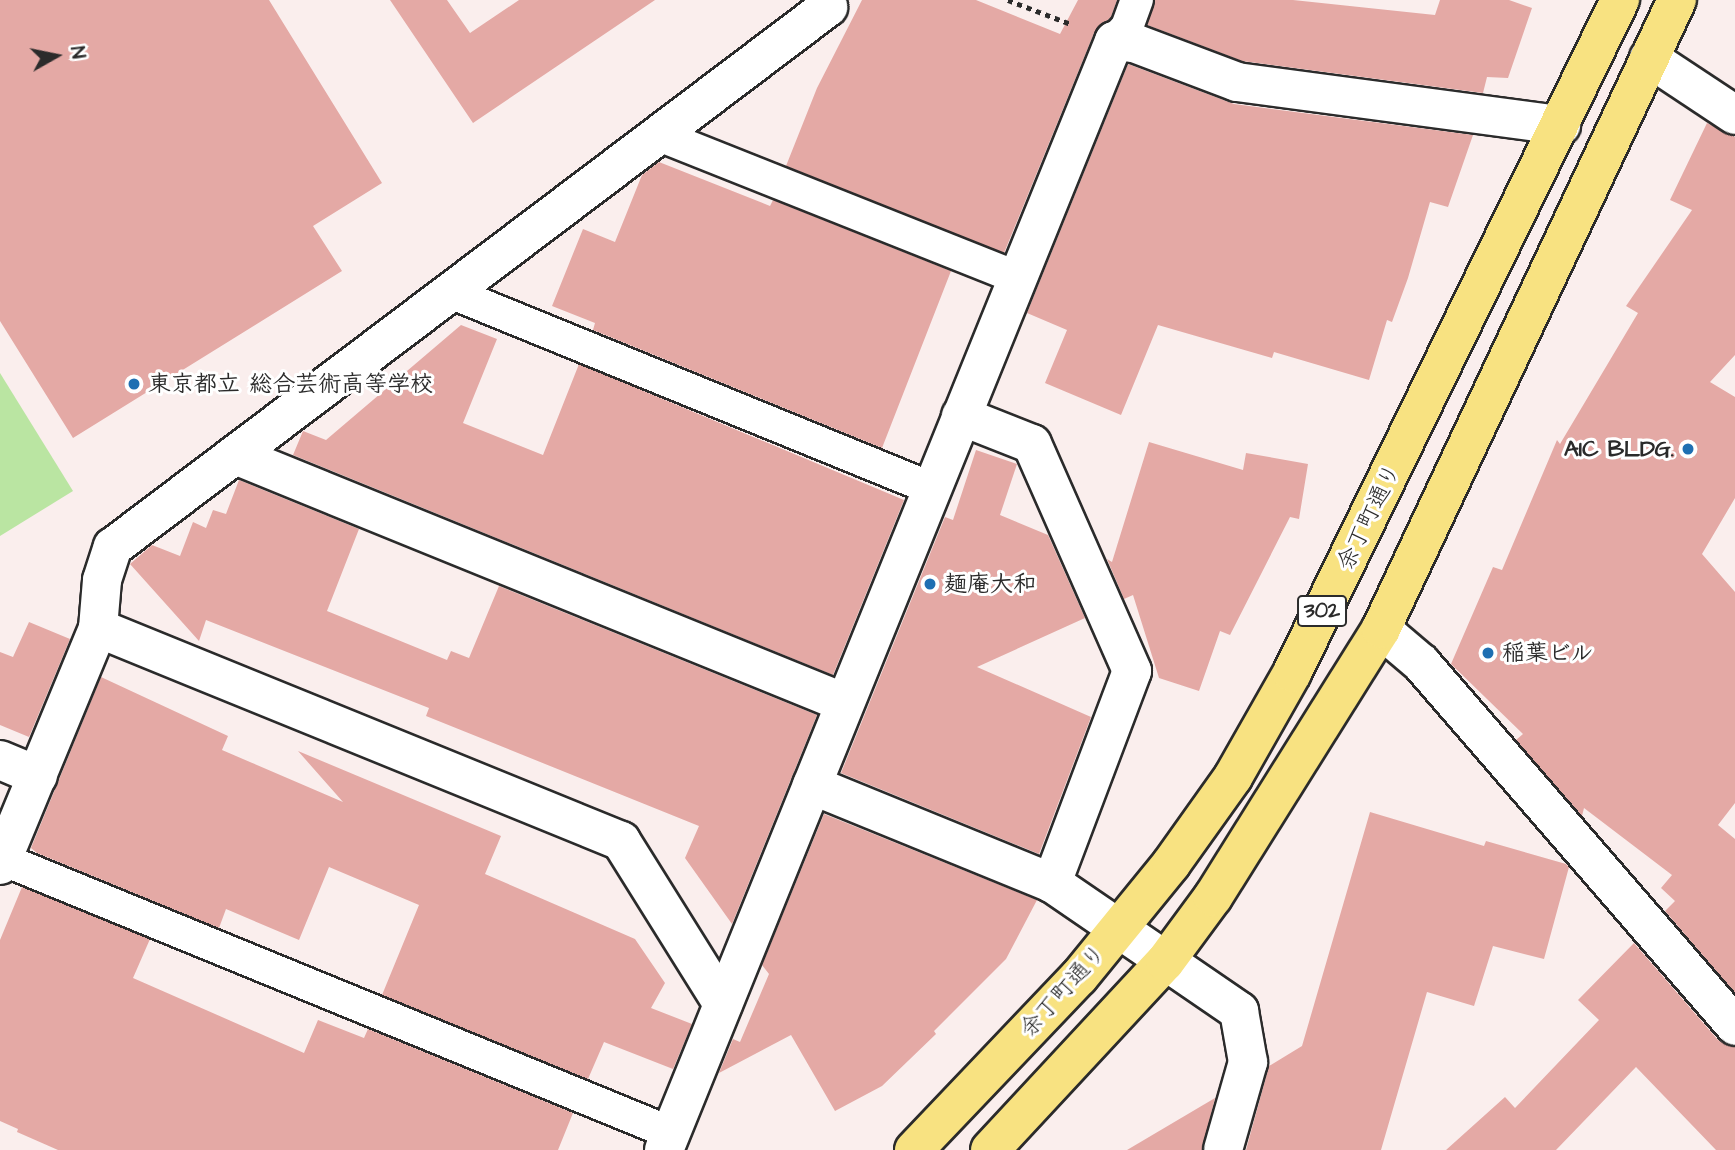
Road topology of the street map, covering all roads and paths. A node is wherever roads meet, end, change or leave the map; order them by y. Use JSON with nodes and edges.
{"nodes":[{"id":1,"x":1008,"y":0,"type":"edge"},
{"id":2,"x":1137,"y":0,"type":"edge"},
{"id":3,"x":1620,"y":0,"type":"edge"},
{"id":4,"x":1677,"y":0,"type":"edge"},
{"id":5,"x":830,"y":2,"type":"edge"},
{"id":6,"x":1114,"y":41,"type":"junction"},
{"id":7,"x":1649,"y":58,"type":"junction"},
{"id":8,"x":1735,"y":116,"type":"edge"},
{"id":9,"x":1561,"y":125,"type":"junction"},
{"id":10,"x":659,"y":135,"type":"junction"},
{"id":11,"x":1018,"y":278,"type":"junction"},
{"id":12,"x":450,"y":292,"type":"junction"},
{"id":13,"x":961,"y":416,"type":"junction"},
{"id":14,"x":235,"y":455,"type":"junction"},
{"id":15,"x":933,"y":489,"type":"junction"},
{"id":16,"x":99,"y":628,"type":"junction"},
{"id":17,"x":1381,"y":629,"type":"junction"},
{"id":18,"x":845,"y":703,"type":"junction"},
{"id":19,"x":0,"y":760,"type":"edge"},
{"id":20,"x":38,"y":776,"type":"junction"},
{"id":21,"x":813,"y":785,"type":"junction"},
{"id":22,"x":1,"y":862,"type":"edge"},
{"id":23,"x":1052,"y":883,"type":"junction"},
{"id":24,"x":1118,"y":929,"type":"junction"},
{"id":25,"x":1164,"y":962,"type":"junction"},
{"id":26,"x":723,"y":1004,"type":"junction"},
{"id":27,"x":1735,"y":1026,"type":"edge"},
{"id":28,"x":668,"y":1141,"type":"edge"},
{"id":29,"x":914,"y":1150,"type":"edge"},
{"id":30,"x":990,"y":1150,"type":"edge"},
{"id":31,"x":1223,"y":1150,"type":"edge"}],
"edges":[{"from":1,"to":6,"type":"path"},
{"from":2,"to":6,"type":"lane"},
{"from":3,"to":9,"type":"main road","name":"余丁町通り","number":"302"},
{"from":4,"to":7,"type":"main road","number":"302"},
{"from":5,"to":10,"type":"street"},
{"from":6,"to":9,"type":"street"},
{"from":6,"to":11,"type":"street"},
{"from":7,"to":8,"type":"street"},
{"from":7,"to":17,"type":"main road","number":"302"},
{"from":9,"to":24,"type":"main road","name":"余丁町通り","number":"302"},
{"from":10,"to":11,"type":"lane"},
{"from":10,"to":12,"type":"street"},
{"from":11,"to":13,"type":"street"},
{"from":12,"to":14,"type":"street"},
{"from":12,"to":15,"type":"lane"},
{"from":13,"to":15,"type":"street"},
{"from":13,"to":23,"type":"street"},
{"from":14,"to":16,"type":"street"},
{"from":14,"to":18,"type":"street"},
{"from":15,"to":18,"type":"street"},
{"from":16,"to":20,"type":"street"},
{"from":16,"to":26,"type":"street"},
{"from":17,"to":25,"type":"main road","number":"302"},
{"from":17,"to":27,"type":"street"},
{"from":18,"to":21,"type":"street"},
{"from":19,"to":20,"type":"street"},
{"from":20,"to":22,"type":"street"},
{"from":21,"to":23,"type":"street"},
{"from":21,"to":26,"type":"street"},
{"from":22,"to":28,"type":"lane"},
{"from":23,"to":24,"type":"street"},
{"from":24,"to":25,"type":"street"},
{"from":24,"to":29,"type":"main road","name":"余丁町通り","number":"302"},
{"from":25,"to":30,"type":"main road","number":"302"},
{"from":25,"to":31,"type":"street"},
{"from":26,"to":28,"type":"street"}]}
